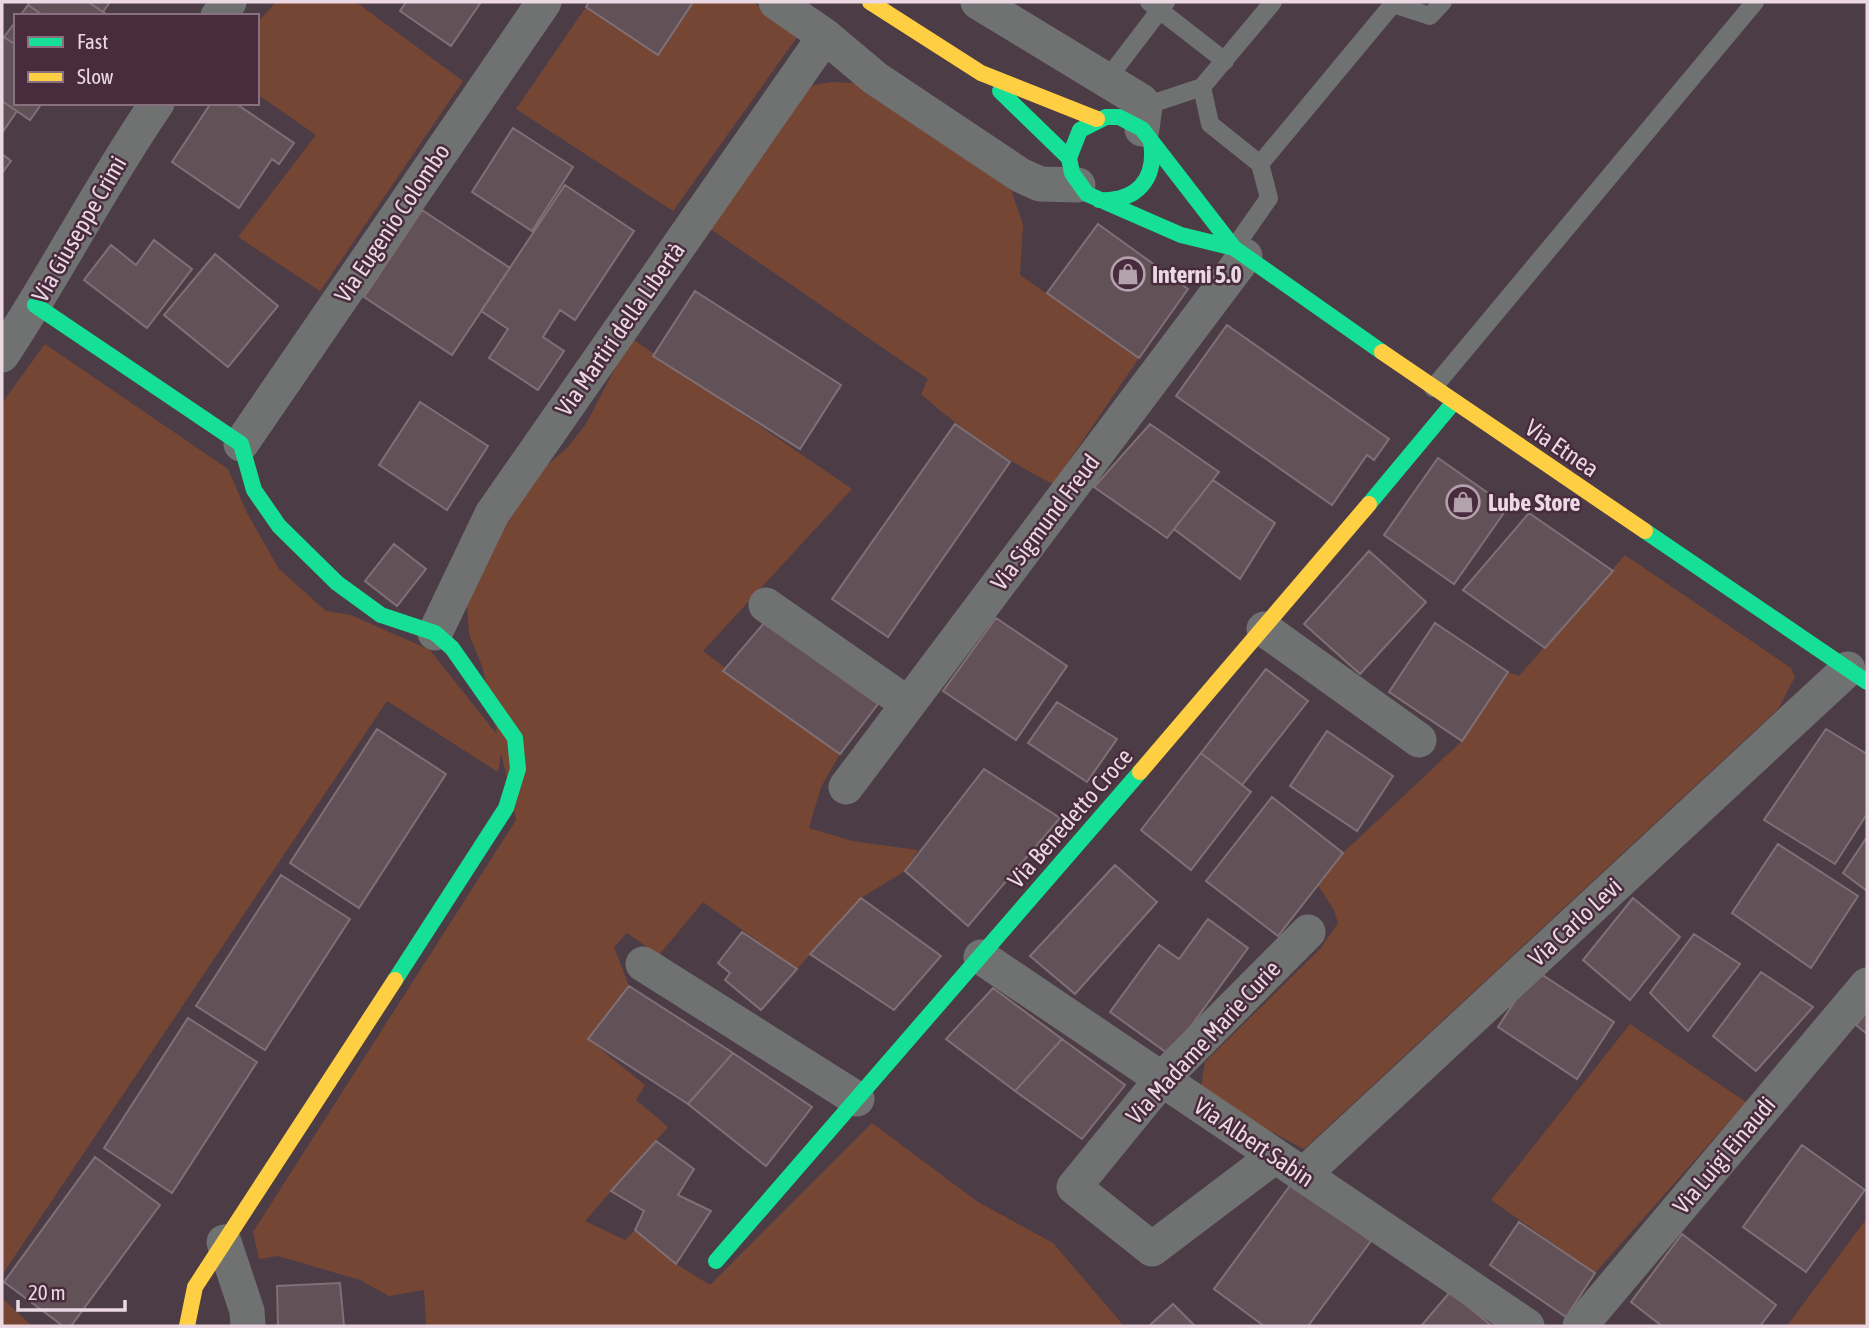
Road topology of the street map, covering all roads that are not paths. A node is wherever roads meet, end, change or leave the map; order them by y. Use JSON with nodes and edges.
{"nodes":[{"id":1,"x":544,"y":2,"type":"edge"},
{"id":2,"x":776,"y":2,"type":"edge"},
{"id":3,"x":870,"y":2,"type":"edge"},
{"id":4,"x":978,"y":2,"type":"edge"},
{"id":5,"x":1273,"y":2,"type":"edge"},
{"id":6,"x":1443,"y":2,"type":"edge"},
{"id":7,"x":1755,"y":2,"type":"edge"},
{"id":8,"x":1392,"y":3,"type":"edge"},
{"id":9,"x":1158,"y":4,"type":"edge"},
{"id":10,"x":1020,"y":30,"type":"junction"},
{"id":11,"x":825,"y":36,"type":"junction"},
{"id":12,"x":1225,"y":61,"type":"junction"},
{"id":13,"x":981,"y":73,"type":"junction"},
{"id":14,"x":1108,"y":79,"type":"junction"},
{"id":15,"x":1202,"y":87,"type":"junction"},
{"id":16,"x":156,"y":105,"type":"edge"},
{"id":17,"x":1101,"y":118,"type":"junction"},
{"id":18,"x":1146,"y":125,"type":"junction"},
{"id":19,"x":1260,"y":164,"type":"junction"},
{"id":20,"x":1082,"y":181,"type":"junction"},
{"id":21,"x":1240,"y":252,"type":"junction"},
{"id":22,"x":35,"y":305,"type":"junction"},
{"id":23,"x":2,"y":355,"type":"edge"},
{"id":24,"x":1433,"y":388,"type":"junction"},
{"id":25,"x":1454,"y":402,"type":"junction"},
{"id":26,"x":241,"y":444,"type":"junction"},
{"id":27,"x":766,"y":605,"type":"dead end"},
{"id":28,"x":1264,"y":628,"type":"junction"},
{"id":29,"x":435,"y":633,"type":"junction"},
{"id":30,"x":1857,"y":676,"type":"edge"},
{"id":31,"x":908,"y":704,"type":"junction"},
{"id":32,"x":1419,"y":740,"type":"dead end"},
{"id":33,"x":846,"y":787,"type":"dead end"},
{"id":34,"x":1308,"y":932,"type":"dead end"},
{"id":35,"x":981,"y":957,"type":"junction"},
{"id":36,"x":643,"y":964,"type":"dead end"},
{"id":37,"x":1867,"y":985,"type":"edge"},
{"id":38,"x":1162,"y":1079,"type":"junction"},
{"id":39,"x":857,"y":1099,"type":"junction"},
{"id":40,"x":1275,"y":1156,"type":"junction"},
{"id":41,"x":1303,"y":1175,"type":"junction"},
{"id":42,"x":224,"y":1242,"type":"junction"},
{"id":43,"x":716,"y":1261,"type":"dead end"},
{"id":44,"x":187,"y":1326,"type":"edge"},
{"id":45,"x":248,"y":1326,"type":"edge"},
{"id":46,"x":1527,"y":1326,"type":"edge"},
{"id":47,"x":1580,"y":1326,"type":"edge"}],
"edges":[{"from":1,"to":26,"type":"street","name":"Via Eugenio Colombo"},
{"from":2,"to":11,"type":"street"},
{"from":3,"to":13,"type":"street"},
{"from":4,"to":10,"type":"street"},
{"from":5,"to":12,"type":"lane"},
{"from":6,"to":8,"type":"lane"},
{"from":7,"to":24,"type":"lane"},
{"from":8,"to":19,"type":"lane"},
{"from":9,"to":12,"type":"lane"},
{"from":9,"to":14,"type":"lane"},
{"from":10,"to":14,"type":"street"},
{"from":10,"to":17,"type":"street"},
{"from":11,"to":20,"type":"street"},
{"from":11,"to":29,"type":"street","name":"Via Martiri della Libertà"},
{"from":12,"to":15,"type":"lane"},
{"from":13,"to":17,"type":"street"},
{"from":13,"to":20,"type":"street"},
{"from":14,"to":18,"type":"street"},
{"from":15,"to":18,"type":"lane"},
{"from":15,"to":19,"type":"lane"},
{"from":16,"to":22,"type":"street","name":"Via Giuseppe Crimi"},
{"from":17,"to":18,"type":"street"},
{"from":17,"to":20,"type":"street"},
{"from":18,"to":20,"type":"street"},
{"from":18,"to":21,"type":"street"},
{"from":19,"to":21,"type":"lane"},
{"from":20,"to":21,"type":"street"},
{"from":21,"to":24,"type":"street","name":"Via Etnea"},
{"from":21,"to":31,"type":"street","name":"Via Sigmund Freud"},
{"from":22,"to":23,"type":"street","name":"Via Giuseppe Crimi"},
{"from":22,"to":26,"type":"street"},
{"from":24,"to":25,"type":"street","name":"Via Etnea"},
{"from":25,"to":28,"type":"street","name":"Via Benedetto Croce"},
{"from":25,"to":30,"type":"street","name":"Via Etnea"},
{"from":26,"to":29,"type":"street"},
{"from":27,"to":31,"type":"street"},
{"from":28,"to":32,"type":"street"},
{"from":28,"to":35,"type":"street","name":"Via Benedetto Croce"},
{"from":29,"to":42,"type":"street"},
{"from":30,"to":41,"type":"street","name":"Via Carlo Levi"},
{"from":31,"to":33,"type":"street","name":"Via Sigmund Freud"},
{"from":34,"to":38,"type":"street","name":"Via Madame Marie Curie"},
{"from":35,"to":38,"type":"street","name":"Via Albert Sabin"},
{"from":35,"to":39,"type":"street","name":"Via Benedetto Croce"},
{"from":36,"to":39,"type":"street"},
{"from":37,"to":47,"type":"street","name":"Via Luigi Einaudi"},
{"from":38,"to":40,"type":"street","name":"Via Albert Sabin"},
{"from":38,"to":40,"type":"street","name":"Via Madame Marie Curie"},
{"from":39,"to":43,"type":"street","name":"Via Benedetto Croce"},
{"from":40,"to":41,"type":"street","name":"Via Albert Sabin"},
{"from":41,"to":46,"type":"street","name":"Via Albert Sabin"},
{"from":42,"to":44,"type":"street"},
{"from":42,"to":45,"type":"street"}]}
